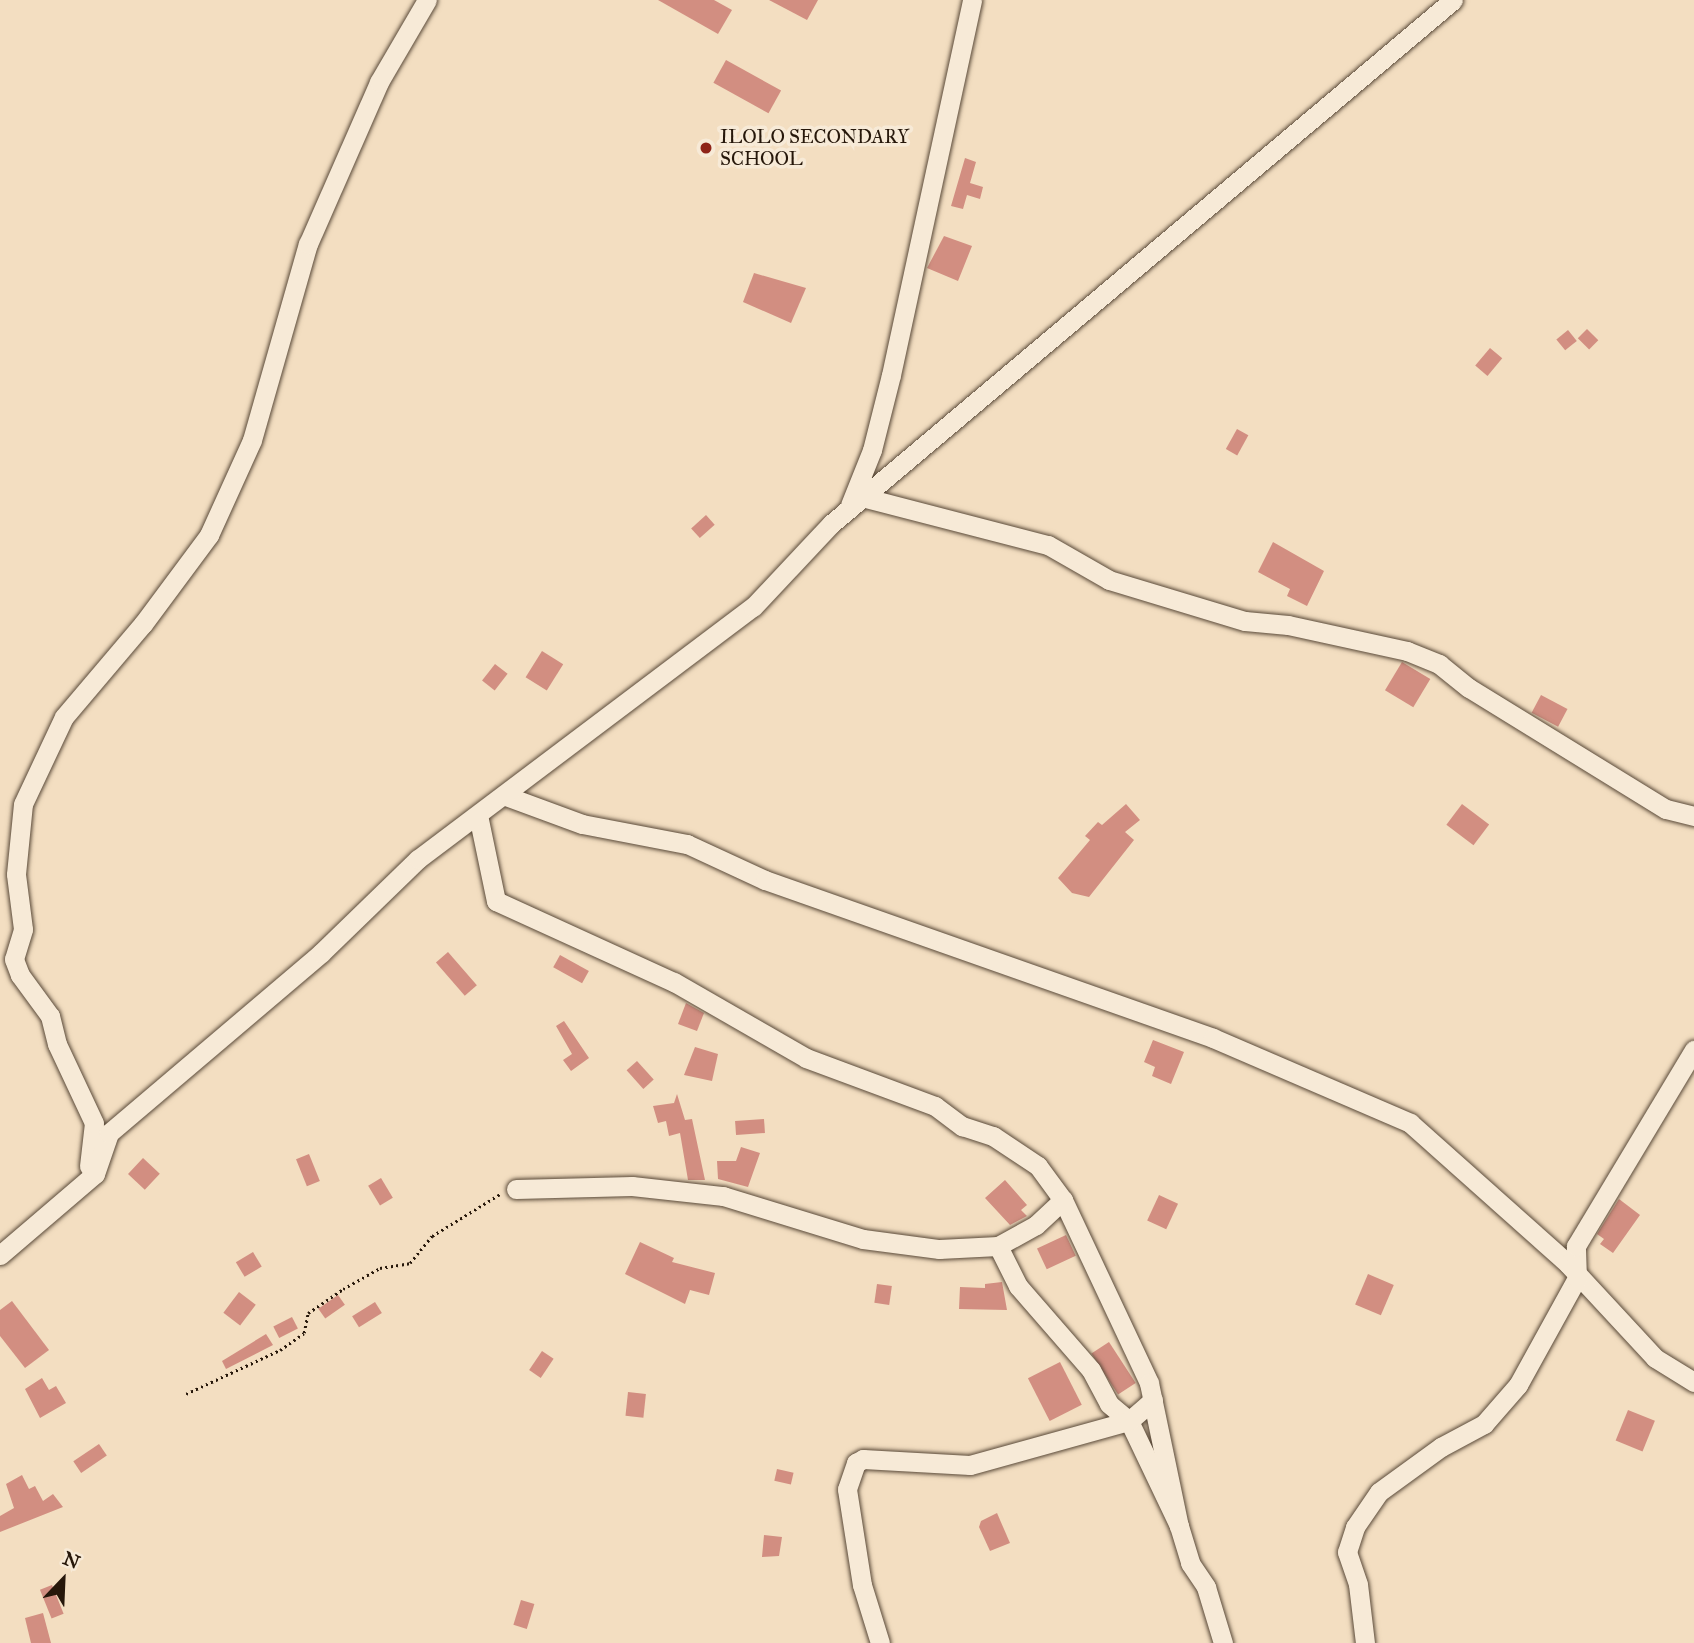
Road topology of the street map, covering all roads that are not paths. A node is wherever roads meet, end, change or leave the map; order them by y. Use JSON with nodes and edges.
{"nodes":[{"id":1,"x":427,"y":0,"type":"edge"},
{"id":2,"x":972,"y":0,"type":"edge"},
{"id":3,"x":1453,"y":0,"type":"edge"},
{"id":4,"x":855,"y":503,"type":"junction"},
{"id":5,"x":506,"y":796,"type":"junction"},
{"id":6,"x":478,"y":815,"type":"junction"},
{"id":7,"x":1694,"y":816,"type":"edge"},
{"id":8,"x":1694,"y":1050,"type":"edge"},
{"id":9,"x":87,"y":1181,"type":"junction"},
{"id":10,"x":516,"y":1189,"type":"road end"},
{"id":11,"x":1063,"y":1200,"type":"junction"},
{"id":12,"x":998,"y":1246,"type":"junction"},
{"id":13,"x":0,"y":1255,"type":"edge"},
{"id":14,"x":1577,"y":1278,"type":"junction"},
{"id":15,"x":1694,"y":1382,"type":"edge"},
{"id":16,"x":1153,"y":1400,"type":"junction"},
{"id":17,"x":1129,"y":1421,"type":"junction"},
{"id":18,"x":1180,"y":1526,"type":"junction"},
{"id":19,"x":880,"y":1643,"type":"edge"},
{"id":20,"x":1223,"y":1643,"type":"edge"},
{"id":21,"x":1364,"y":1643,"type":"edge"}],
"edges":[{"from":1,"to":9,"type":"street"},
{"from":2,"to":4,"type":"street"},
{"from":3,"to":4,"type":"street"},
{"from":4,"to":5,"type":"street"},
{"from":4,"to":7,"type":"street"},
{"from":5,"to":6,"type":"street"},
{"from":5,"to":14,"type":"street"},
{"from":6,"to":9,"type":"street"},
{"from":6,"to":11,"type":"street"},
{"from":8,"to":14,"type":"street"},
{"from":9,"to":13,"type":"street"},
{"from":10,"to":12,"type":"street"},
{"from":11,"to":12,"type":"street"},
{"from":11,"to":16,"type":"street"},
{"from":12,"to":17,"type":"street"},
{"from":14,"to":15,"type":"street"},
{"from":14,"to":21,"type":"street"},
{"from":16,"to":17,"type":"street"},
{"from":16,"to":18,"type":"street"},
{"from":17,"to":18,"type":"street"},
{"from":17,"to":19,"type":"street"},
{"from":18,"to":20,"type":"street"}]}
